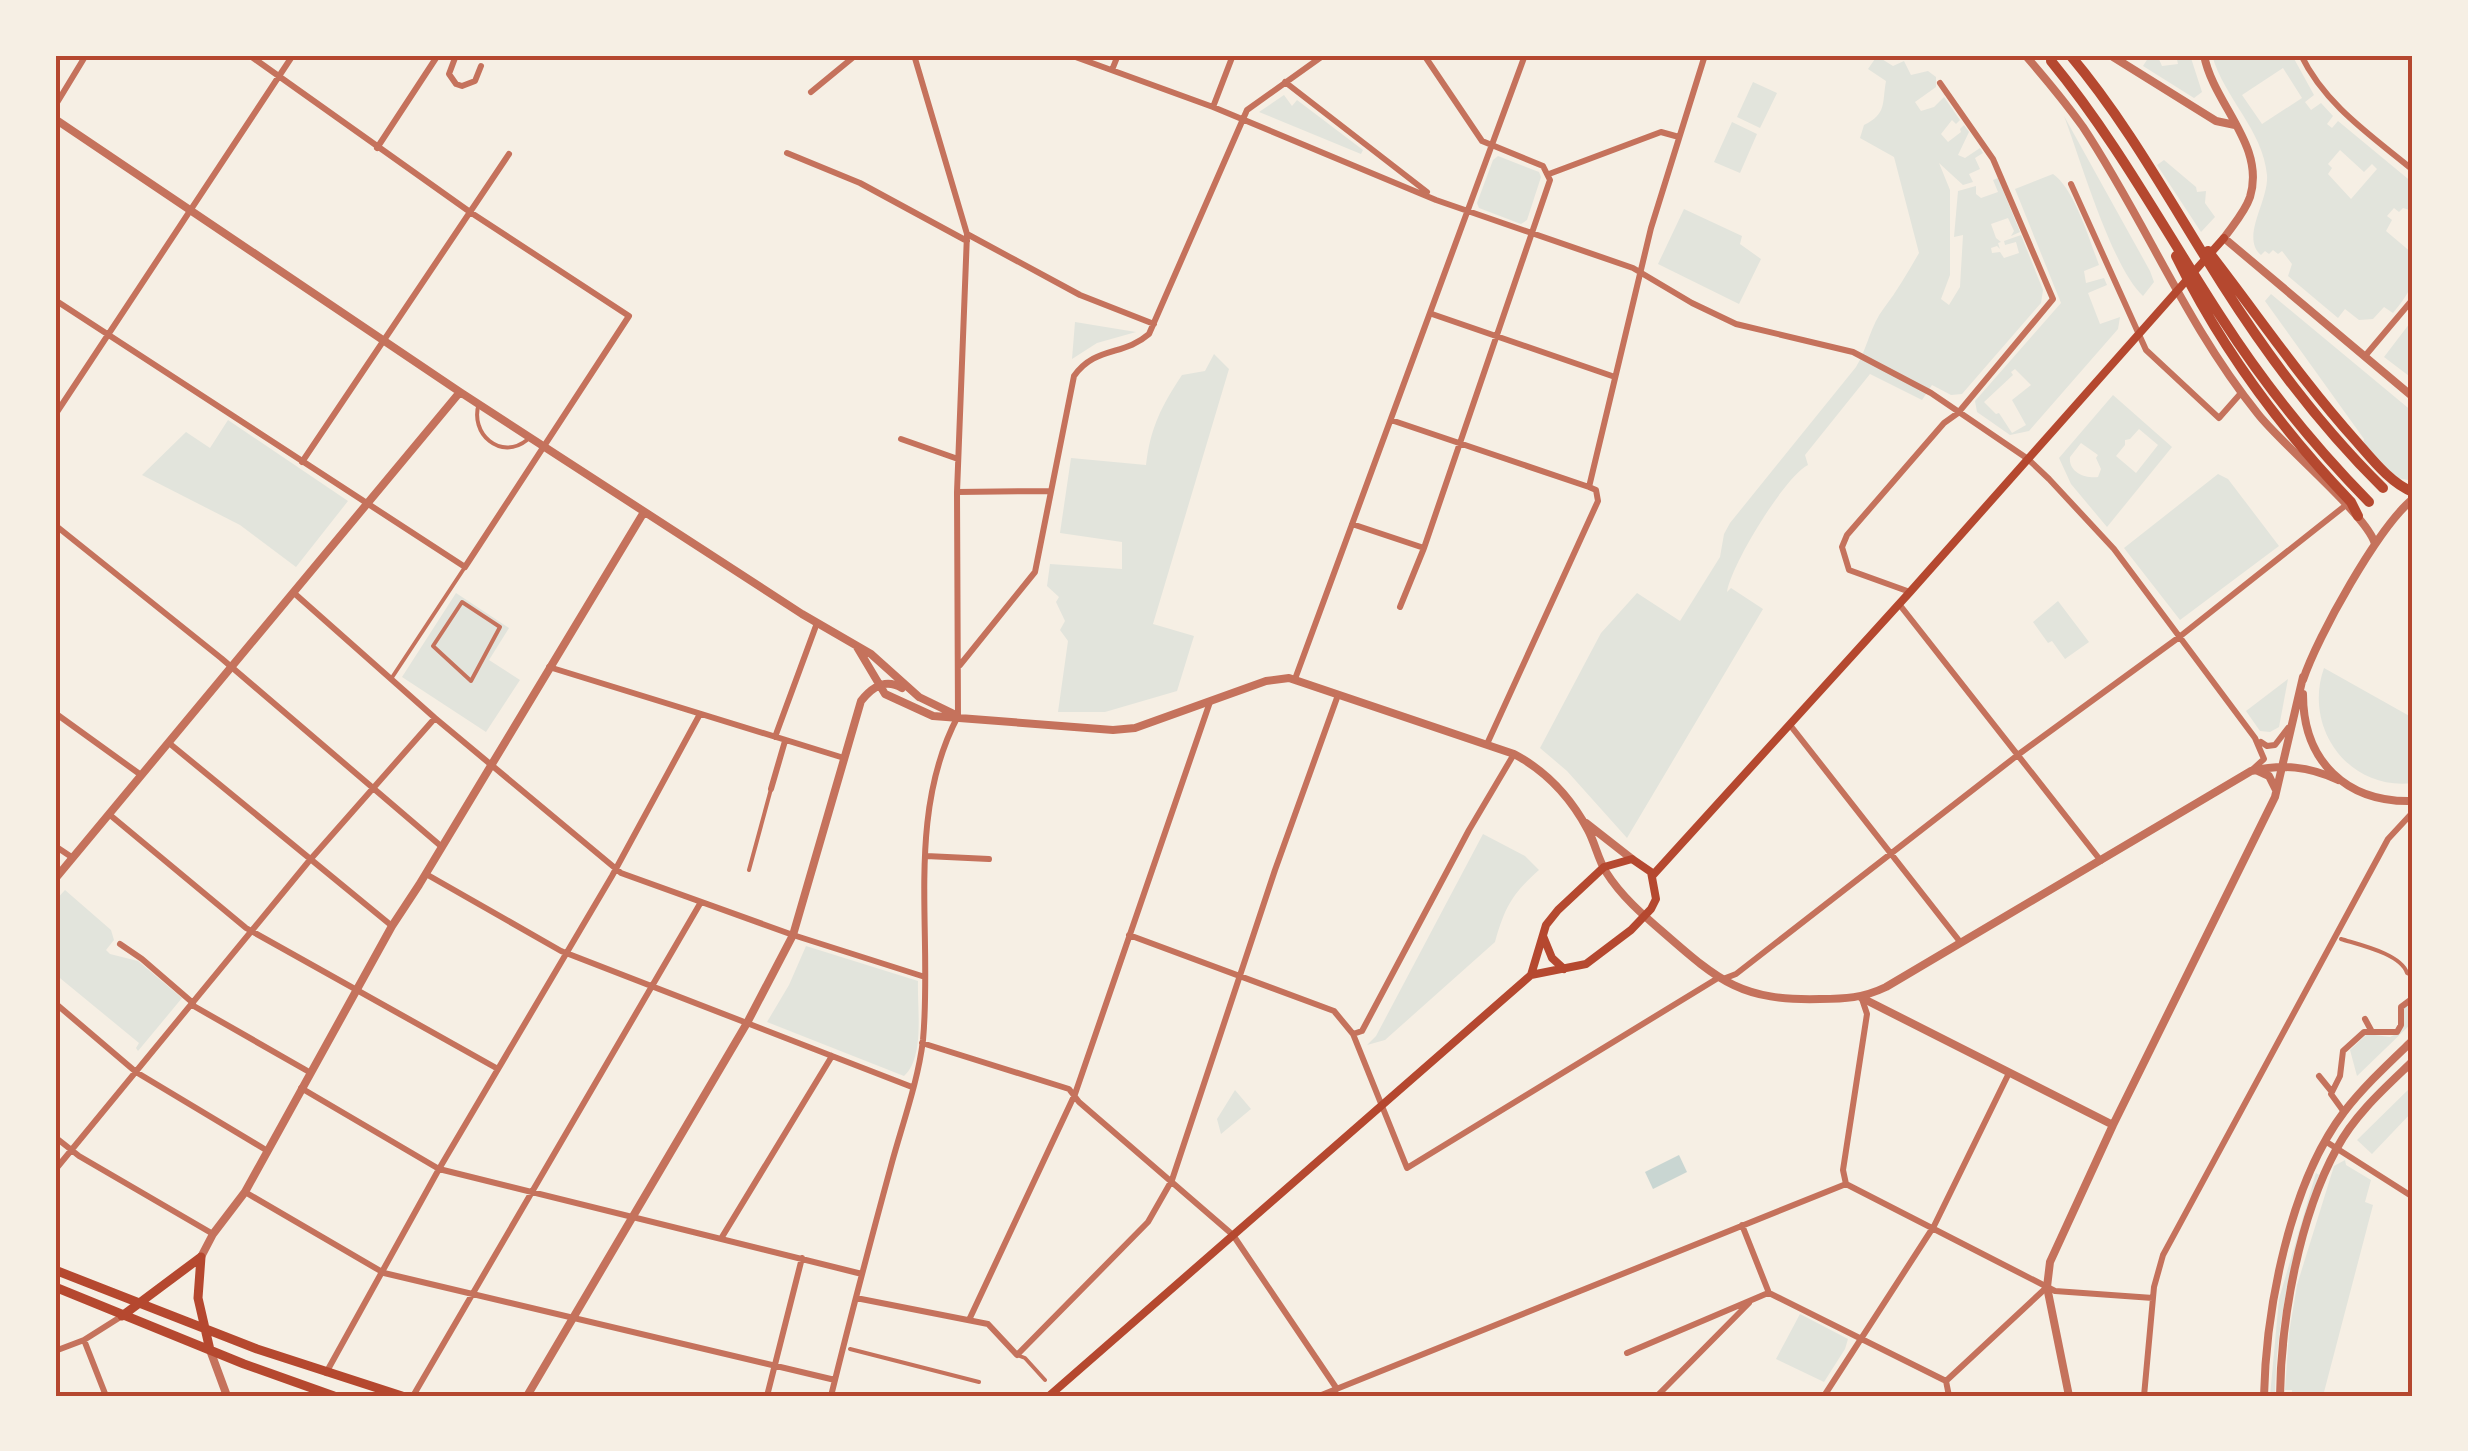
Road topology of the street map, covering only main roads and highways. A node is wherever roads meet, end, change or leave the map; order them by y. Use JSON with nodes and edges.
{"nodes":[{"id":1,"x":2070,"y":55,"type":"edge"},
{"id":2,"x":2051,"y":61,"type":"dead end"},
{"id":3,"x":2170,"y":202,"type":"junction"},
{"id":4,"x":2151,"y":206,"type":"junction"},
{"id":5,"x":2224,"y":238,"type":"road end"},
{"id":6,"x":2383,"y":488,"type":"dead end"},
{"id":7,"x":2413,"y":496,"type":"edge"},
{"id":8,"x":2369,"y":502,"type":"dead end"},
{"id":9,"x":2358,"y":516,"type":"road end"},
{"id":10,"x":1653,"y":875,"type":"junction"},
{"id":11,"x":1543,"y":936,"type":"junction"},
{"id":12,"x":1565,"y":970,"type":"junction"},
{"id":13,"x":1531,"y":975,"type":"junction"},
{"id":14,"x":55,"y":1270,"type":"edge"},
{"id":15,"x":180,"y":1274,"type":"junction"},
{"id":16,"x":198,"y":1287,"type":"junction"},
{"id":17,"x":55,"y":1288,"type":"edge"},
{"id":18,"x":137,"y":1302,"type":"junction"},
{"id":19,"x":122,"y":1316,"type":"junction"},
{"id":20,"x":203,"y":1328,"type":"junction"},
{"id":21,"x":210,"y":1350,"type":"junction"},
{"id":22,"x":334,"y":1396,"type":"edge"},
{"id":23,"x":402,"y":1396,"type":"edge"},
{"id":24,"x":1049,"y":1396,"type":"edge"}],
"edges":[{"from":1,"to":3,"type":"highway"},
{"from":2,"to":4,"type":"highway"},
{"from":3,"to":6,"type":"highway"},
{"from":3,"to":7,"type":"highway"},
{"from":4,"to":8,"type":"highway"},
{"from":4,"to":9,"type":"highway"},
{"from":5,"to":10,"type":"main road"},
{"from":10,"to":11,"type":"main road"},
{"from":10,"to":12,"type":"main road"},
{"from":11,"to":12,"type":"main road"},
{"from":11,"to":13,"type":"main road"},
{"from":12,"to":13,"type":"main road"},
{"from":13,"to":24,"type":"main road"},
{"from":14,"to":18,"type":"main road"},
{"from":15,"to":16,"type":"main road"},
{"from":15,"to":16,"type":"main road"},
{"from":15,"to":18,"type":"main road"},
{"from":16,"to":20,"type":"main road"},
{"from":17,"to":19,"type":"main road"},
{"from":18,"to":19,"type":"main road"},
{"from":18,"to":20,"type":"main road"},
{"from":19,"to":21,"type":"main road"},
{"from":20,"to":21,"type":"main road"},
{"from":20,"to":23,"type":"main road"},
{"from":21,"to":22,"type":"main road"}]}
